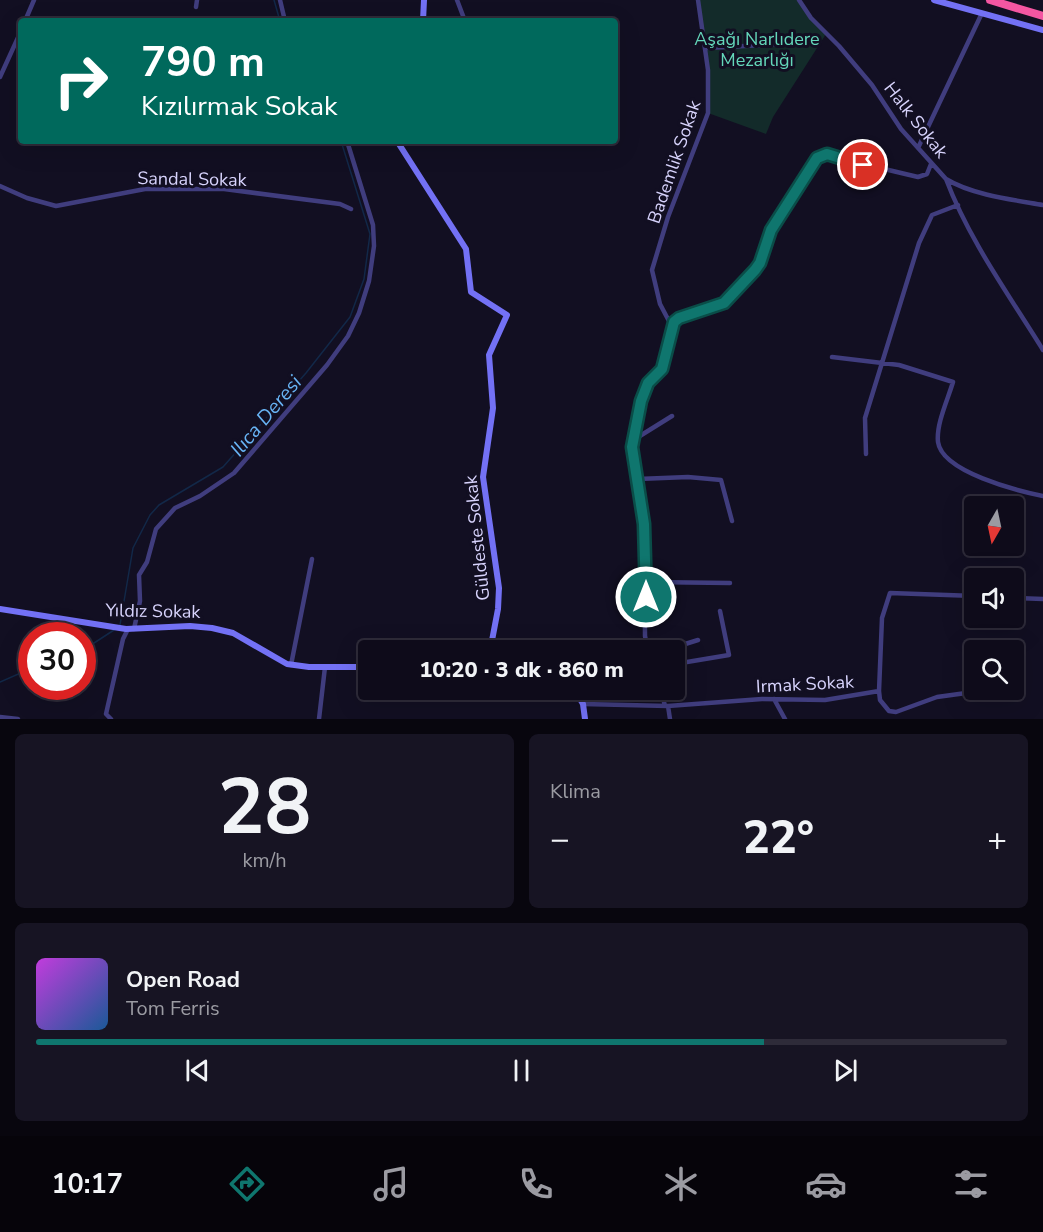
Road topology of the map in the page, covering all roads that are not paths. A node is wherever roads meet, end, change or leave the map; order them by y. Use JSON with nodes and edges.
{"nodes":[{"id":1,"x":34,"y":0,"type":"edge"},
{"id":2,"x":197,"y":0,"type":"edge"},
{"id":3,"x":280,"y":0,"type":"edge"},
{"id":4,"x":424,"y":0,"type":"edge"},
{"id":5,"x":457,"y":0,"type":"edge"},
{"id":6,"x":699,"y":0,"type":"edge"},
{"id":7,"x":799,"y":0,"type":"edge"},
{"id":8,"x":934,"y":0,"type":"edge"},
{"id":9,"x":990,"y":0,"type":"edge"},
{"id":10,"x":196,"y":7,"type":"dead end"},
{"id":11,"x":982,"y":13,"type":"junction"},
{"id":12,"x":1043,"y":16,"type":"edge"},
{"id":13,"x":26,"y":18,"type":"edge"},
{"id":14,"x":284,"y":18,"type":"edge"},
{"id":15,"x":423,"y":18,"type":"edge"},
{"id":16,"x":464,"y":18,"type":"edge"},
{"id":17,"x":1043,"y":30,"type":"edge"},
{"id":18,"x":18,"y":37,"type":"edge"},
{"id":19,"x":819,"y":42,"type":"dead end"},
{"id":20,"x":706,"y":48,"type":"junction"},
{"id":21,"x":0,"y":76,"type":"edge"},
{"id":22,"x":348,"y":144,"type":"edge"},
{"id":23,"x":399,"y":144,"type":"edge"},
{"id":24,"x":918,"y":148,"type":"junction"},
{"id":25,"x":931,"y":164,"type":"junction"},
{"id":26,"x":946,"y":179,"type":"junction"},
{"id":27,"x":0,"y":186,"type":"edge"},
{"id":28,"x":958,"y":204,"type":"junction"},
{"id":29,"x":1043,"y":205,"type":"edge"},
{"id":30,"x":351,"y":209,"type":"dead end"},
{"id":31,"x":674,"y":322,"type":"junction"},
{"id":32,"x":1043,"y":350,"type":"edge"},
{"id":33,"x":832,"y":357,"type":"dead end"},
{"id":34,"x":882,"y":363,"type":"junction"},
{"id":35,"x":672,"y":416,"type":"dead end"},
{"id":36,"x":635,"y":439,"type":"junction"},
{"id":37,"x":866,"y":454,"type":"dead end"},
{"id":38,"x":638,"y":479,"type":"junction"},
{"id":39,"x":1043,"y":496,"type":"edge"},
{"id":40,"x":732,"y":521,"type":"dead end"},
{"id":41,"x":312,"y":559,"type":"dead end"},
{"id":42,"x":646,"y":582,"type":"junction"},
{"id":43,"x":730,"y":582,"type":"dead end"},
{"id":44,"x":964,"y":596,"type":"edge"},
{"id":45,"x":1024,"y":598,"type":"edge"},
{"id":46,"x":1043,"y":599,"type":"edge"},
{"id":47,"x":0,"y":609,"type":"edge"},
{"id":48,"x":720,"y":611,"type":"dead end"},
{"id":49,"x":129,"y":629,"type":"junction"},
{"id":50,"x":492,"y":640,"type":"edge"},
{"id":51,"x":647,"y":640,"type":"edge"},
{"id":52,"x":698,"y":640,"type":"dead end"},
{"id":53,"x":685,"y":644,"type":"edge"},
{"id":54,"x":685,"y":662,"type":"edge"},
{"id":55,"x":291,"y":665,"type":"junction"},
{"id":56,"x":325,"y":667,"type":"junction"},
{"id":57,"x":358,"y":667,"type":"edge"},
{"id":58,"x":879,"y":691,"type":"junction"},
{"id":59,"x":964,"y":693,"type":"edge"},
{"id":60,"x":774,"y":699,"type":"junction"},
{"id":61,"x":581,"y":700,"type":"edge"},
{"id":62,"x":665,"y":700,"type":"edge"},
{"id":63,"x":583,"y":704,"type":"junction"},
{"id":64,"x":667,"y":706,"type":"junction"},
{"id":65,"x":0,"y":717,"type":"edge"},
{"id":66,"x":18,"y":719,"type":"edge"},
{"id":67,"x":111,"y":719,"type":"edge"},
{"id":68,"x":319,"y":719,"type":"edge"},
{"id":69,"x":585,"y":719,"type":"edge"},
{"id":70,"x":670,"y":719,"type":"edge"},
{"id":71,"x":785,"y":719,"type":"edge"}],
"edges":[{"from":1,"to":13,"type":"street"},
{"from":2,"to":10,"type":"street"},
{"from":3,"to":14,"type":"street"},
{"from":4,"to":15,"type":"street"},
{"from":5,"to":16,"type":"street"},
{"from":6,"to":20,"type":"street","name":"Bademlik Sokak"},
{"from":7,"to":24,"type":"street","name":"Halk Sokak"},
{"from":8,"to":11,"type":"street"},
{"from":9,"to":12,"type":"highway"},
{"from":11,"to":17,"type":"street"},
{"from":11,"to":24,"type":"street"},
{"from":18,"to":21,"type":"street"},
{"from":19,"to":20,"type":"street"},
{"from":20,"to":31,"type":"street","name":"Bademlik Sokak"},
{"from":22,"to":49,"type":"street"},
{"from":23,"to":50,"type":"street","name":"Güldeste Sokak"},
{"from":24,"to":25,"type":"street","name":"Halk Sokak"},
{"from":25,"to":26,"type":"street","name":"Halk Sokak"},
{"from":25,"to":31,"type":"street"},
{"from":26,"to":28,"type":"street"},
{"from":26,"to":29,"type":"street","name":"Halk Sokak"},
{"from":27,"to":30,"type":"street","name":"Sandal Sokak"},
{"from":28,"to":32,"type":"street"},
{"from":28,"to":34,"type":"street"},
{"from":31,"to":36,"type":"street"},
{"from":33,"to":34,"type":"street"},
{"from":34,"to":37,"type":"street"},
{"from":34,"to":39,"type":"street"},
{"from":35,"to":36,"type":"street"},
{"from":36,"to":38,"type":"street"},
{"from":38,"to":40,"type":"street"},
{"from":38,"to":42,"type":"street"},
{"from":41,"to":55,"type":"street"},
{"from":42,"to":43,"type":"street"},
{"from":42,"to":51,"type":"street"},
{"from":44,"to":58,"type":"street","name":"Irmak Sokak"},
{"from":45,"to":46,"type":"street"},
{"from":47,"to":49,"type":"street","name":"Yıldız Sokak"},
{"from":48,"to":54,"type":"street"},
{"from":49,"to":55,"type":"street","name":"Yıldız Sokak"},
{"from":49,"to":67,"type":"street"},
{"from":52,"to":53,"type":"street"},
{"from":55,"to":56,"type":"street","name":"Yıldız Sokak"},
{"from":56,"to":57,"type":"street","name":"Yıldız Sokak"},
{"from":56,"to":68,"type":"street"},
{"from":58,"to":59,"type":"street"},
{"from":58,"to":60,"type":"street","name":"Irmak Sokak"},
{"from":60,"to":64,"type":"street","name":"Irmak Sokak"},
{"from":60,"to":71,"type":"street"},
{"from":61,"to":63,"type":"street"},
{"from":62,"to":64,"type":"street"},
{"from":63,"to":64,"type":"street","name":"Irmak Sokak"},
{"from":63,"to":69,"type":"street"},
{"from":64,"to":70,"type":"street"},
{"from":65,"to":66,"type":"street"}]}
